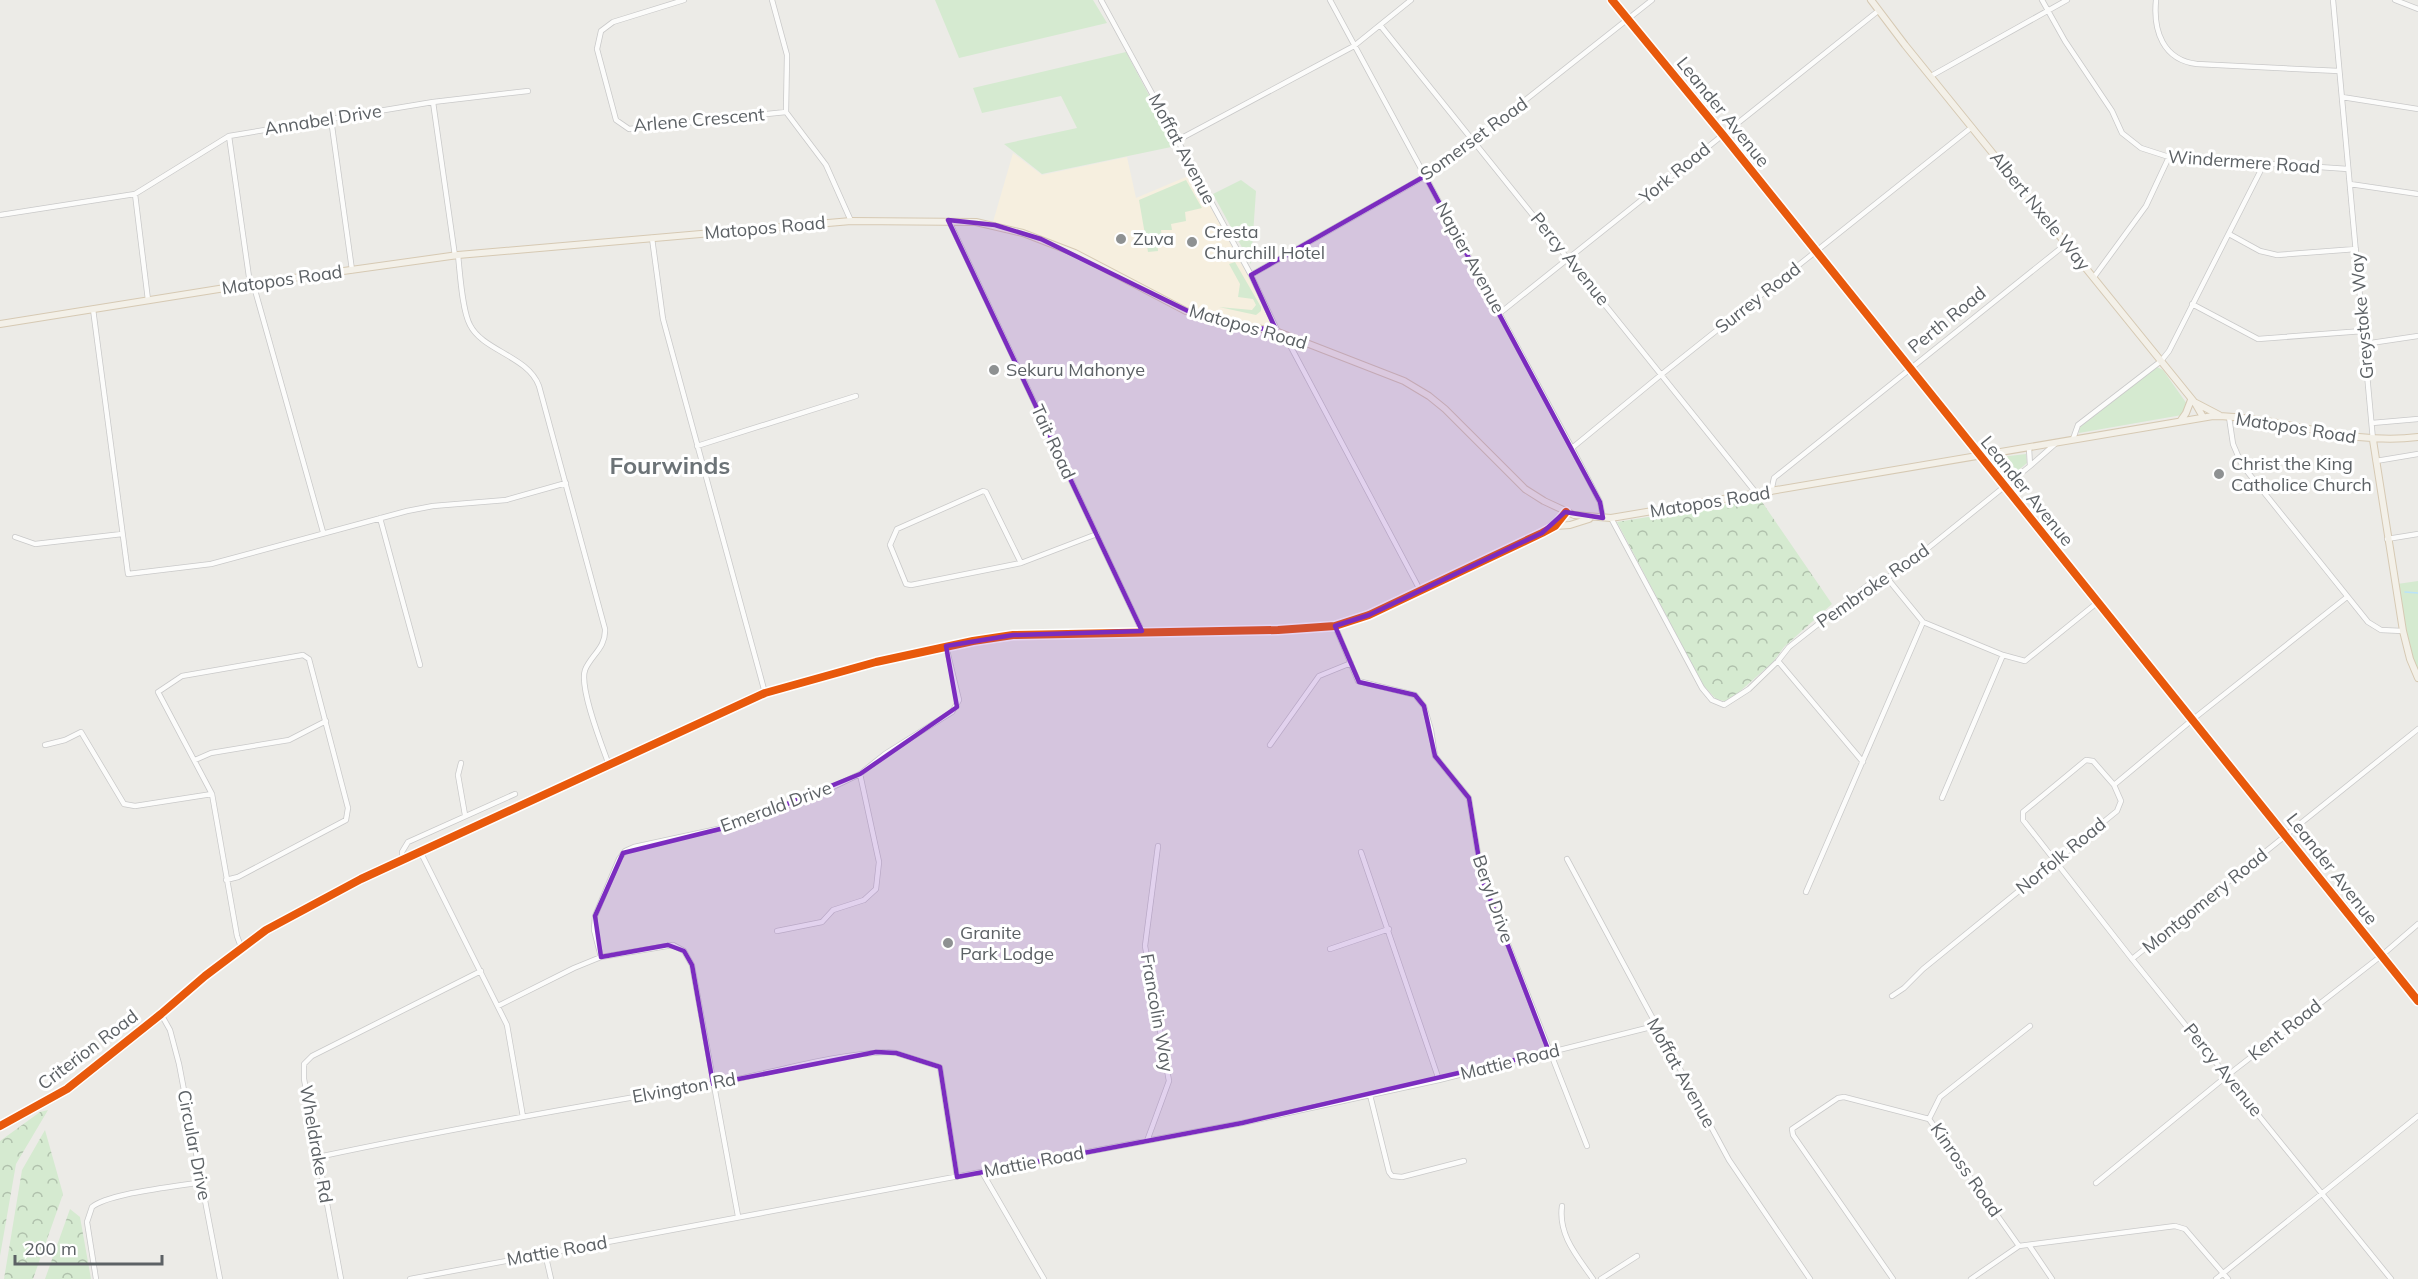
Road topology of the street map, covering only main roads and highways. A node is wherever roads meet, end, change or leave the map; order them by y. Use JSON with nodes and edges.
{"nodes":[{"id":1,"x":1869,"y":0,"type":"edge"},
{"id":2,"x":0,"y":324,"type":"edge"},
{"id":3,"x":2192,"y":400,"type":"junction"},
{"id":4,"x":2226,"y":416,"type":"junction"},
{"id":5,"x":2199,"y":418,"type":"junction"},
{"id":6,"x":2181,"y":421,"type":"junction"},
{"id":7,"x":2418,"y":437,"type":"edge"},
{"id":8,"x":2373,"y":440,"type":"junction"},
{"id":9,"x":1592,"y":518,"type":"junction"},
{"id":10,"x":1555,"y":526,"type":"road end"},
{"id":11,"x":2418,"y":678,"type":"edge"}],
"edges":[{"from":1,"to":3,"type":"main road","name":"Albert Nxele Way"},
{"from":2,"to":9,"type":"main road","name":"Matopos Road"},
{"from":3,"to":4,"type":"main road"},
{"from":3,"to":5,"type":"main road"},
{"from":3,"to":6,"type":"main road"},
{"from":4,"to":5,"type":"main road","name":"Matopos Road"},
{"from":4,"to":8,"type":"main road","name":"Matopos Road"},
{"from":5,"to":6,"type":"main road","name":"Matopos Road"},
{"from":6,"to":9,"type":"main road","name":"Matopos Road"},
{"from":7,"to":8,"type":"main road","name":"Matopos Road"},
{"from":8,"to":11,"type":"main road","name":"Greystoke Way"},
{"from":9,"to":10,"type":"main road"}]}
